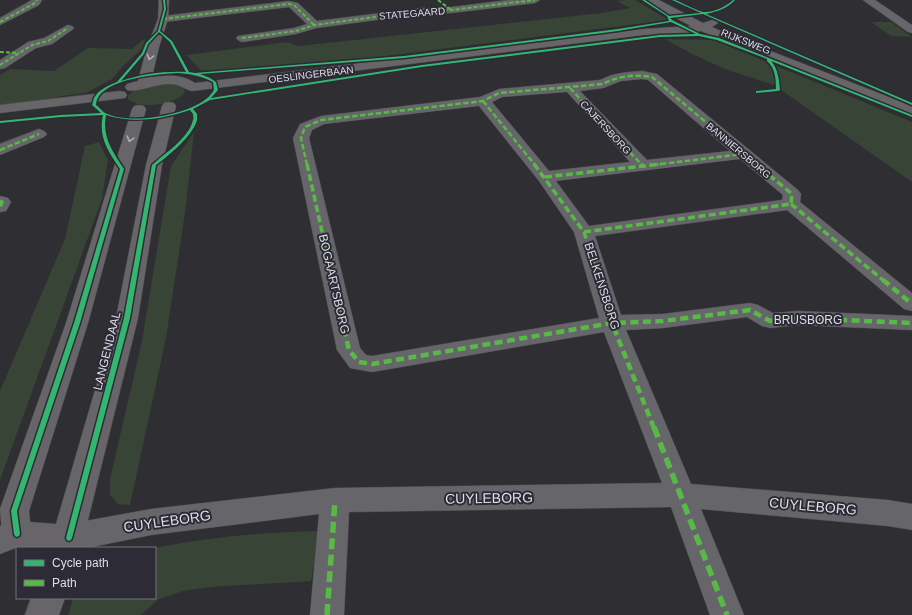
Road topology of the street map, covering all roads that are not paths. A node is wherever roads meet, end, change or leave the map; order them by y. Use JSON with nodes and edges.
{"nodes":[{"id":1,"x":37,"y":0,"type":"edge"},
{"id":2,"x":164,"y":0,"type":"edge"},
{"id":3,"x":438,"y":0,"type":"edge"},
{"id":4,"x":535,"y":0,"type":"edge"},
{"id":5,"x":652,"y":0,"type":"edge"},
{"id":6,"x":662,"y":0,"type":"edge"},
{"id":7,"x":868,"y":0,"type":"edge"},
{"id":8,"x":451,"y":10,"type":"junction"},
{"id":9,"x":163,"y":19,"type":"junction"},
{"id":10,"x":896,"y":19,"type":"junction"},
{"id":11,"x":912,"y":19,"type":"edge"},
{"id":12,"x":0,"y":22,"type":"edge"},
{"id":13,"x":703,"y":24,"type":"junction"},
{"id":14,"x":314,"y":25,"type":"junction"},
{"id":15,"x":68,"y":28,"type":"dead end"},
{"id":16,"x":912,"y":30,"type":"edge"},
{"id":17,"x":159,"y":31,"type":"junction"},
{"id":18,"x":242,"y":38,"type":"dead end"},
{"id":19,"x":0,"y":52,"type":"edge"},
{"id":20,"x":19,"y":54,"type":"junction"},
{"id":21,"x":0,"y":65,"type":"edge"},
{"id":22,"x":167,"y":81,"type":"junction"},
{"id":23,"x":144,"y":83,"type":"junction"},
{"id":24,"x":192,"y":88,"type":"junction"},
{"id":25,"x":570,"y":88,"type":"junction"},
{"id":26,"x":120,"y":99,"type":"junction"},
{"id":27,"x":483,"y":101,"type":"junction"},
{"id":28,"x":169,"y":106,"type":"junction"},
{"id":29,"x":139,"y":108,"type":"junction"},
{"id":30,"x":0,"y":109,"type":"edge"},
{"id":31,"x":912,"y":111,"type":"edge"},
{"id":32,"x":0,"y":116,"type":"edge"},
{"id":33,"x":39,"y":134,"type":"dead end"},
{"id":34,"x":0,"y":150,"type":"edge"},
{"id":35,"x":743,"y":154,"type":"junction"},
{"id":36,"x":642,"y":165,"type":"junction"},
{"id":37,"x":545,"y":177,"type":"junction"},
{"id":38,"x":0,"y":201,"type":"edge"},
{"id":39,"x":791,"y":204,"type":"junction"},
{"id":40,"x":0,"y":207,"type":"edge"},
{"id":41,"x":584,"y":232,"type":"junction"},
{"id":42,"x":912,"y":304,"type":"edge"},
{"id":43,"x":612,"y":323,"type":"junction"},
{"id":44,"x":912,"y":323,"type":"edge"},
{"id":45,"x":681,"y":495,"type":"junction"},
{"id":46,"x":335,"y":500,"type":"junction"},
{"id":47,"x":912,"y":516,"type":"edge"},
{"id":48,"x":8,"y":537,"type":"edge"},
{"id":49,"x":67,"y":543,"type":"edge"},
{"id":50,"x":48,"y":599,"type":"edge"},
{"id":51,"x":42,"y":615,"type":"edge"},
{"id":52,"x":327,"y":615,"type":"edge"},
{"id":53,"x":727,"y":615,"type":"edge"}],
"edges":[{"from":1,"to":12,"type":"street"},
{"from":2,"to":9,"type":"street"},
{"from":3,"to":8,"type":"street"},
{"from":4,"to":8,"type":"street","name":"STATEGAARD"},
{"from":5,"to":13,"type":"street","name":"RIJKSWEG"},
{"from":6,"to":13,"type":"street","name":"RIJKSWEG"},
{"from":7,"to":10,"type":"street"},
{"from":8,"to":14,"type":"street","name":"STATEGAARD"},
{"from":9,"to":14,"type":"street"},
{"from":9,"to":17,"type":"street"},
{"from":10,"to":11,"type":"street"},
{"from":10,"to":16,"type":"street"},
{"from":13,"to":24,"type":"street","name":"OESLINGERBAAN"},
{"from":13,"to":31,"type":"street","name":"RIJKSWEG"},
{"from":14,"to":18,"type":"street","name":"STATEGAARD"},
{"from":15,"to":20,"type":"street"},
{"from":17,"to":22,"type":"street"},
{"from":17,"to":23,"type":"street","one_way":true},
{"from":19,"to":20,"type":"street"},
{"from":20,"to":21,"type":"street"},
{"from":22,"to":23,"type":"street"},
{"from":22,"to":24,"type":"street"},
{"from":23,"to":26,"type":"street"},
{"from":24,"to":28,"type":"street"},
{"from":25,"to":27,"type":"street","name":"BANNIERSBORG"},
{"from":25,"to":35,"type":"street","name":"BANNIERSBORG"},
{"from":25,"to":36,"type":"street","name":"CAJERSBORG"},
{"from":26,"to":29,"type":"street"},
{"from":26,"to":30,"type":"street"},
{"from":26,"to":32,"type":"street"},
{"from":27,"to":37,"type":"street","name":"BELKENSBORG"},
{"from":27,"to":43,"type":"street","name":"BOGAARTSBORG"},
{"from":28,"to":29,"type":"street"},
{"from":28,"to":49,"type":"street","name":"LANGENDAAL"},
{"from":29,"to":48,"type":"street","one_way":true},
{"from":33,"to":34,"type":"street"},
{"from":35,"to":36,"type":"street","name":"CAJERSBORG"},
{"from":35,"to":39,"type":"street","name":"BANNIERSBORG"},
{"from":36,"to":37,"type":"street","name":"CAJERSBORG"},
{"from":37,"to":41,"type":"street","name":"BELKENSBORG"},
{"from":38,"to":40,"type":"street"},
{"from":39,"to":41,"type":"street"},
{"from":39,"to":42,"type":"street"},
{"from":41,"to":43,"type":"street","name":"BELKENSBORG"},
{"from":43,"to":44,"type":"street","name":"BRUSBORG"},
{"from":43,"to":45,"type":"street","name":"BELKENSBORG"},
{"from":45,"to":46,"type":"street","name":"CUYLEBORG"},
{"from":45,"to":47,"type":"street","name":"CUYLEBORG"},
{"from":45,"to":53,"type":"street","name":"BELKENSBORG"},
{"from":46,"to":49,"type":"street","name":"CUYLEBORG"},
{"from":46,"to":52,"type":"street"},
{"from":48,"to":49,"type":"street"},
{"from":50,"to":51,"type":"street"}]}
